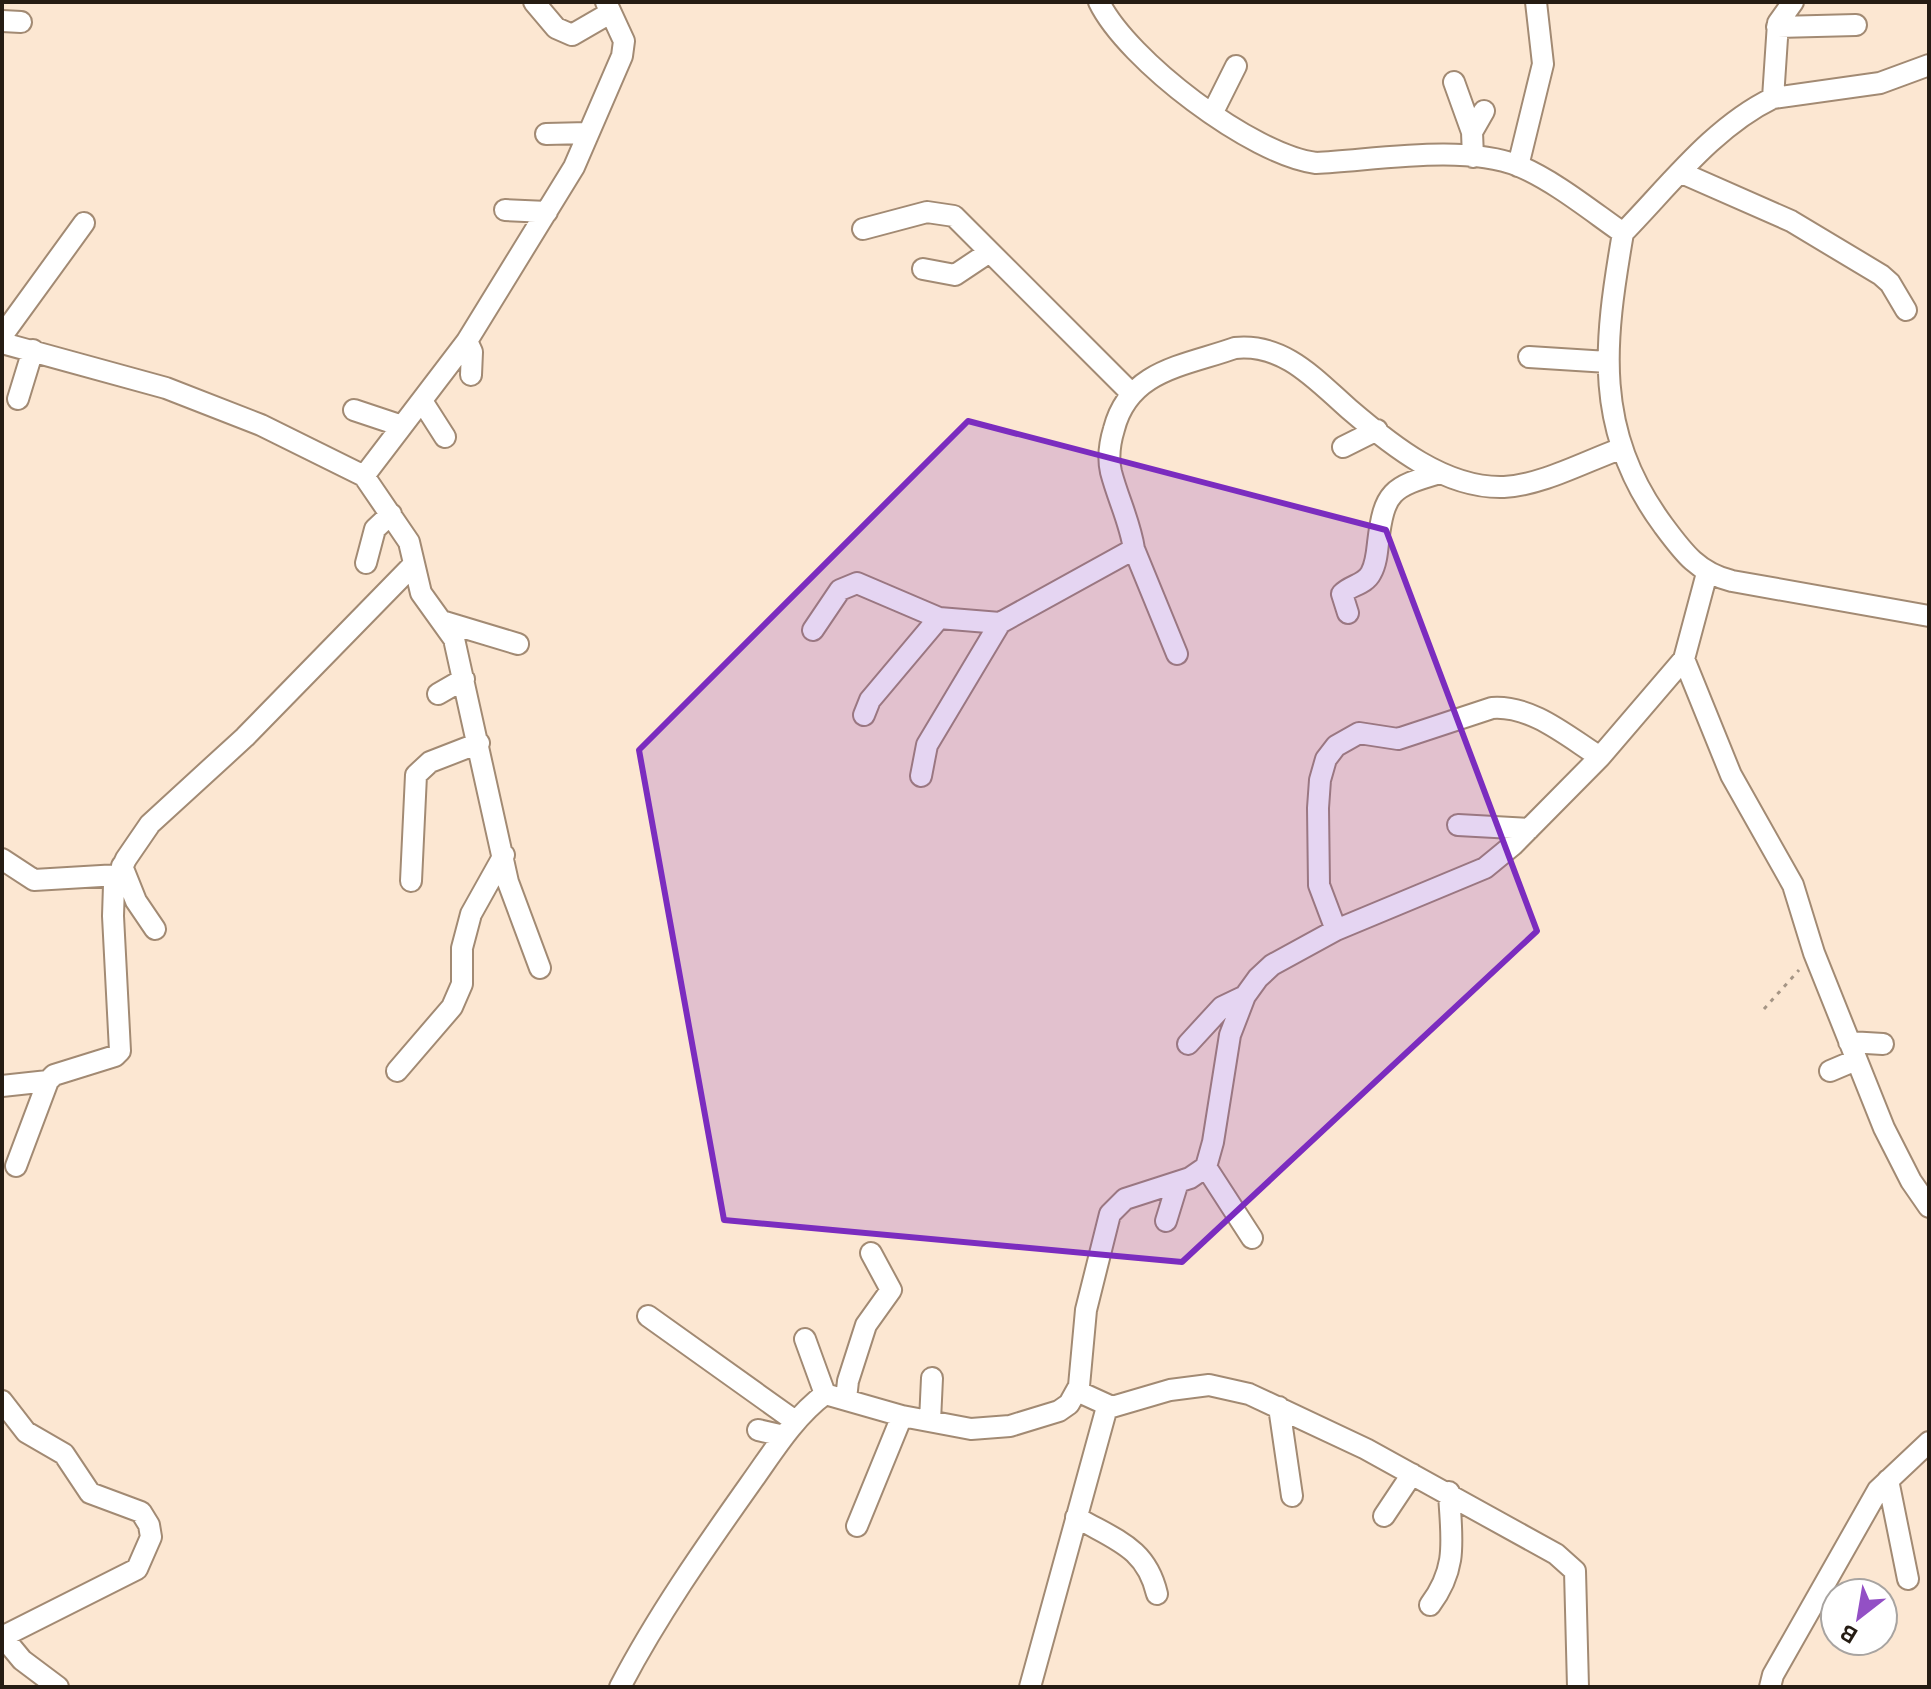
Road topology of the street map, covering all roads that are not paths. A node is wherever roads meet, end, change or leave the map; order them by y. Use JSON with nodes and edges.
{"nodes":[{"id":1,"x":534,"y":2,"type":"edge"},
{"id":2,"x":1536,"y":2,"type":"edge"},
{"id":3,"x":1793,"y":2,"type":"edge"},
{"id":4,"x":1106,"y":6,"type":"edge"},
{"id":5,"x":608,"y":7,"type":"edge"},
{"id":6,"x":1856,"y":25,"type":"dead end"},
{"id":7,"x":1777,"y":27,"type":"junction"},
{"id":8,"x":1929,"y":65,"type":"edge"},
{"id":9,"x":1236,"y":66,"type":"dead end"},
{"id":10,"x":1454,"y":82,"type":"dead end"},
{"id":11,"x":1773,"y":98,"type":"junction"},
{"id":12,"x":1484,"y":111,"type":"dead end"},
{"id":13,"x":1213,"y":112,"type":"junction"},
{"id":14,"x":1472,"y":132,"type":"junction"},
{"id":15,"x":588,"y":133,"type":"junction"},
{"id":16,"x":546,"y":134,"type":"dead end"},
{"id":17,"x":1473,"y":157,"type":"junction"},
{"id":18,"x":1518,"y":166,"type":"junction"},
{"id":19,"x":1682,"y":173,"type":"junction"},
{"id":20,"x":505,"y":210,"type":"dead end"},
{"id":21,"x":547,"y":212,"type":"junction"},
{"id":22,"x":84,"y":223,"type":"dead end"},
{"id":23,"x":863,"y":229,"type":"dead end"},
{"id":24,"x":1623,"y":233,"type":"junction"},
{"id":25,"x":988,"y":253,"type":"junction"},
{"id":26,"x":923,"y":269,"type":"dead end"},
{"id":27,"x":1906,"y":310,"type":"dead end"},
{"id":28,"x":2,"y":336,"type":"edge"},
{"id":29,"x":467,"y":341,"type":"junction"},
{"id":30,"x":2,"y":343,"type":"edge"},
{"id":31,"x":33,"y":350,"type":"junction"},
{"id":32,"x":1529,"y":357,"type":"dead end"},
{"id":33,"x":1608,"y":362,"type":"junction"},
{"id":34,"x":471,"y":375,"type":"dead end"},
{"id":35,"x":1130,"y":392,"type":"junction"},
{"id":36,"x":18,"y":399,"type":"dead end"},
{"id":37,"x":422,"y":401,"type":"junction"},
{"id":38,"x":354,"y":410,"type":"dead end"},
{"id":39,"x":402,"y":426,"type":"junction"},
{"id":40,"x":1377,"y":430,"type":"junction"},
{"id":41,"x":445,"y":437,"type":"dead end"},
{"id":42,"x":1343,"y":447,"type":"dead end"},
{"id":43,"x":1620,"y":449,"type":"junction"},
{"id":44,"x":1440,"y":473,"type":"junction"},
{"id":45,"x":364,"y":476,"type":"junction"},
{"id":46,"x":391,"y":514,"type":"junction"},
{"id":47,"x":1134,"y":549,"type":"junction"},
{"id":48,"x":366,"y":563,"type":"dead end"},
{"id":49,"x":414,"y":564,"type":"junction"},
{"id":50,"x":1707,"y":573,"type":"junction"},
{"id":51,"x":1348,"y":613,"type":"dead end"},
{"id":52,"x":1929,"y":616,"type":"edge"},
{"id":53,"x":939,"y":618,"type":"junction"},
{"id":54,"x":445,"y":622,"type":"junction"},
{"id":55,"x":1000,"y":623,"type":"junction"},
{"id":56,"x":813,"y":630,"type":"dead end"},
{"id":57,"x":518,"y":644,"type":"dead end"},
{"id":58,"x":1177,"y":654,"type":"dead end"},
{"id":59,"x":1684,"y":659,"type":"junction"},
{"id":60,"x":464,"y":679,"type":"junction"},
{"id":61,"x":438,"y":694,"type":"dead end"},
{"id":62,"x":864,"y":715,"type":"dead end"},
{"id":63,"x":479,"y":743,"type":"junction"},
{"id":64,"x":1600,"y":757,"type":"junction"},
{"id":65,"x":921,"y":776,"type":"dead end"},
{"id":66,"x":1458,"y":825,"type":"dead end"},
{"id":67,"x":1529,"y":829,"type":"junction"},
{"id":68,"x":504,"y":854,"type":"junction"},
{"id":69,"x":2,"y":859,"type":"edge"},
{"id":70,"x":120,"y":871,"type":"junction"},
{"id":71,"x":411,"y":881,"type":"dead end"},
{"id":72,"x":155,"y":929,"type":"dead end"},
{"id":73,"x":1336,"y":930,"type":"junction"},
{"id":74,"x":540,"y":968,"type":"dead end"},
{"id":75,"x":1245,"y":996,"type":"junction"},
{"id":76,"x":1188,"y":1044,"type":"dead end"},
{"id":77,"x":1883,"y":1044,"type":"dead end"},
{"id":78,"x":1853,"y":1051,"type":"junction"},
{"id":79,"x":397,"y":1071,"type":"dead end"},
{"id":80,"x":1830,"y":1071,"type":"dead end"},
{"id":81,"x":48,"y":1081,"type":"junction"},
{"id":82,"x":2,"y":1086,"type":"edge"},
{"id":83,"x":16,"y":1166,"type":"dead end"},
{"id":84,"x":1206,"y":1167,"type":"junction"},
{"id":85,"x":1178,"y":1182,"type":"junction"},
{"id":86,"x":1929,"y":1207,"type":"edge"},
{"id":87,"x":1166,"y":1221,"type":"dead end"},
{"id":88,"x":1252,"y":1238,"type":"dead end"},
{"id":89,"x":871,"y":1253,"type":"dead end"},
{"id":90,"x":648,"y":1316,"type":"dead end"},
{"id":91,"x":805,"y":1339,"type":"dead end"},
{"id":92,"x":932,"y":1378,"type":"dead end"},
{"id":93,"x":1077,"y":1391,"type":"junction"},
{"id":94,"x":825,"y":1394,"type":"junction"},
{"id":95,"x":846,"y":1399,"type":"junction"},
{"id":96,"x":2,"y":1401,"type":"edge"},
{"id":97,"x":1107,"y":1407,"type":"junction"},
{"id":98,"x":1279,"y":1407,"type":"junction"},
{"id":99,"x":902,"y":1416,"type":"junction"},
{"id":100,"x":930,"y":1421,"type":"junction"},
{"id":101,"x":790,"y":1429,"type":"junction"},
{"id":102,"x":758,"y":1430,"type":"dead end"},
{"id":103,"x":1929,"y":1442,"type":"edge"},
{"id":104,"x":1412,"y":1474,"type":"junction"},
{"id":105,"x":1888,"y":1480,"type":"junction"},
{"id":106,"x":1449,"y":1492,"type":"junction"},
{"id":107,"x":1292,"y":1496,"type":"dead end"},
{"id":108,"x":1384,"y":1516,"type":"dead end"},
{"id":109,"x":1076,"y":1517,"type":"junction"},
{"id":110,"x":857,"y":1526,"type":"dead end"},
{"id":111,"x":1908,"y":1579,"type":"dead end"},
{"id":112,"x":1157,"y":1594,"type":"dead end"},
{"id":113,"x":1430,"y":1605,"type":"dead end"},
{"id":114,"x":2,"y":1637,"type":"edge"},
{"id":115,"x":58,"y":1687,"type":"edge"},
{"id":116,"x":620,"y":1687,"type":"edge"},
{"id":117,"x":1030,"y":1687,"type":"edge"},
{"id":118,"x":1578,"y":1687,"type":"edge"},
{"id":119,"x":1770,"y":1687,"type":"edge"}],
"edges":[{"from":1,"to":5,"type":"street"},
{"from":2,"to":18,"type":"street"},
{"from":3,"to":7,"type":"street"},
{"from":4,"to":13,"type":"street"},
{"from":5,"to":15,"type":"street"},
{"from":6,"to":7,"type":"street"},
{"from":7,"to":11,"type":"street"},
{"from":8,"to":11,"type":"street"},
{"from":9,"to":13,"type":"street"},
{"from":10,"to":14,"type":"street"},
{"from":11,"to":19,"type":"street"},
{"from":12,"to":14,"type":"street"},
{"from":13,"to":17,"type":"street"},
{"from":14,"to":17,"type":"street"},
{"from":15,"to":16,"type":"street"},
{"from":15,"to":21,"type":"street"},
{"from":17,"to":18,"type":"street"},
{"from":18,"to":24,"type":"street"},
{"from":19,"to":24,"type":"street"},
{"from":19,"to":27,"type":"street"},
{"from":20,"to":21,"type":"street"},
{"from":21,"to":29,"type":"street"},
{"from":22,"to":28,"type":"street"},
{"from":23,"to":25,"type":"street"},
{"from":24,"to":33,"type":"street"},
{"from":25,"to":26,"type":"street"},
{"from":25,"to":35,"type":"street"},
{"from":29,"to":34,"type":"street"},
{"from":29,"to":37,"type":"street"},
{"from":30,"to":31,"type":"street"},
{"from":31,"to":36,"type":"street"},
{"from":31,"to":45,"type":"street"},
{"from":32,"to":33,"type":"street"},
{"from":33,"to":43,"type":"street"},
{"from":35,"to":40,"type":"street"},
{"from":35,"to":47,"type":"street"},
{"from":37,"to":39,"type":"street"},
{"from":37,"to":41,"type":"street"},
{"from":38,"to":39,"type":"street"},
{"from":39,"to":45,"type":"street"},
{"from":40,"to":42,"type":"street"},
{"from":40,"to":44,"type":"street"},
{"from":43,"to":44,"type":"street"},
{"from":43,"to":50,"type":"street"},
{"from":44,"to":51,"type":"street"},
{"from":45,"to":46,"type":"street"},
{"from":46,"to":48,"type":"street"},
{"from":46,"to":49,"type":"street"},
{"from":47,"to":55,"type":"street"},
{"from":47,"to":58,"type":"street"},
{"from":49,"to":54,"type":"street"},
{"from":49,"to":70,"type":"street"},
{"from":50,"to":52,"type":"street"},
{"from":50,"to":59,"type":"street"},
{"from":53,"to":55,"type":"street"},
{"from":53,"to":56,"type":"street"},
{"from":53,"to":62,"type":"street"},
{"from":54,"to":57,"type":"street"},
{"from":54,"to":60,"type":"street"},
{"from":55,"to":65,"type":"street"},
{"from":59,"to":64,"type":"street"},
{"from":59,"to":78,"type":"street"},
{"from":60,"to":61,"type":"street"},
{"from":60,"to":63,"type":"street"},
{"from":63,"to":68,"type":"street"},
{"from":63,"to":71,"type":"street"},
{"from":64,"to":67,"type":"street"},
{"from":64,"to":73,"type":"street"},
{"from":66,"to":67,"type":"street"},
{"from":67,"to":73,"type":"street"},
{"from":68,"to":74,"type":"street"},
{"from":68,"to":79,"type":"street"},
{"from":69,"to":70,"type":"street"},
{"from":70,"to":72,"type":"street"},
{"from":70,"to":81,"type":"street"},
{"from":73,"to":75,"type":"street"},
{"from":75,"to":76,"type":"street"},
{"from":75,"to":84,"type":"street"},
{"from":77,"to":78,"type":"street"},
{"from":78,"to":80,"type":"street"},
{"from":78,"to":86,"type":"street"},
{"from":81,"to":82,"type":"street"},
{"from":81,"to":83,"type":"street"},
{"from":84,"to":85,"type":"street"},
{"from":84,"to":88,"type":"street"},
{"from":85,"to":87,"type":"street"},
{"from":85,"to":93,"type":"street"},
{"from":89,"to":95,"type":"street"},
{"from":90,"to":101,"type":"street"},
{"from":91,"to":94,"type":"street"},
{"from":92,"to":100,"type":"street"},
{"from":93,"to":97,"type":"street"},
{"from":93,"to":100,"type":"street"},
{"from":94,"to":95,"type":"street"},
{"from":94,"to":101,"type":"street"},
{"from":95,"to":99,"type":"street"},
{"from":96,"to":114,"type":"street"},
{"from":97,"to":98,"type":"street"},
{"from":97,"to":109,"type":"street"},
{"from":98,"to":104,"type":"street"},
{"from":98,"to":107,"type":"street"},
{"from":99,"to":100,"type":"street"},
{"from":99,"to":110,"type":"street"},
{"from":101,"to":102,"type":"street"},
{"from":101,"to":116,"type":"street"},
{"from":103,"to":105,"type":"street"},
{"from":104,"to":106,"type":"street"},
{"from":104,"to":108,"type":"street"},
{"from":105,"to":111,"type":"street"},
{"from":105,"to":119,"type":"street"},
{"from":106,"to":113,"type":"street"},
{"from":106,"to":118,"type":"street"},
{"from":109,"to":112,"type":"street"},
{"from":109,"to":117,"type":"street"},
{"from":114,"to":115,"type":"street"}]}
